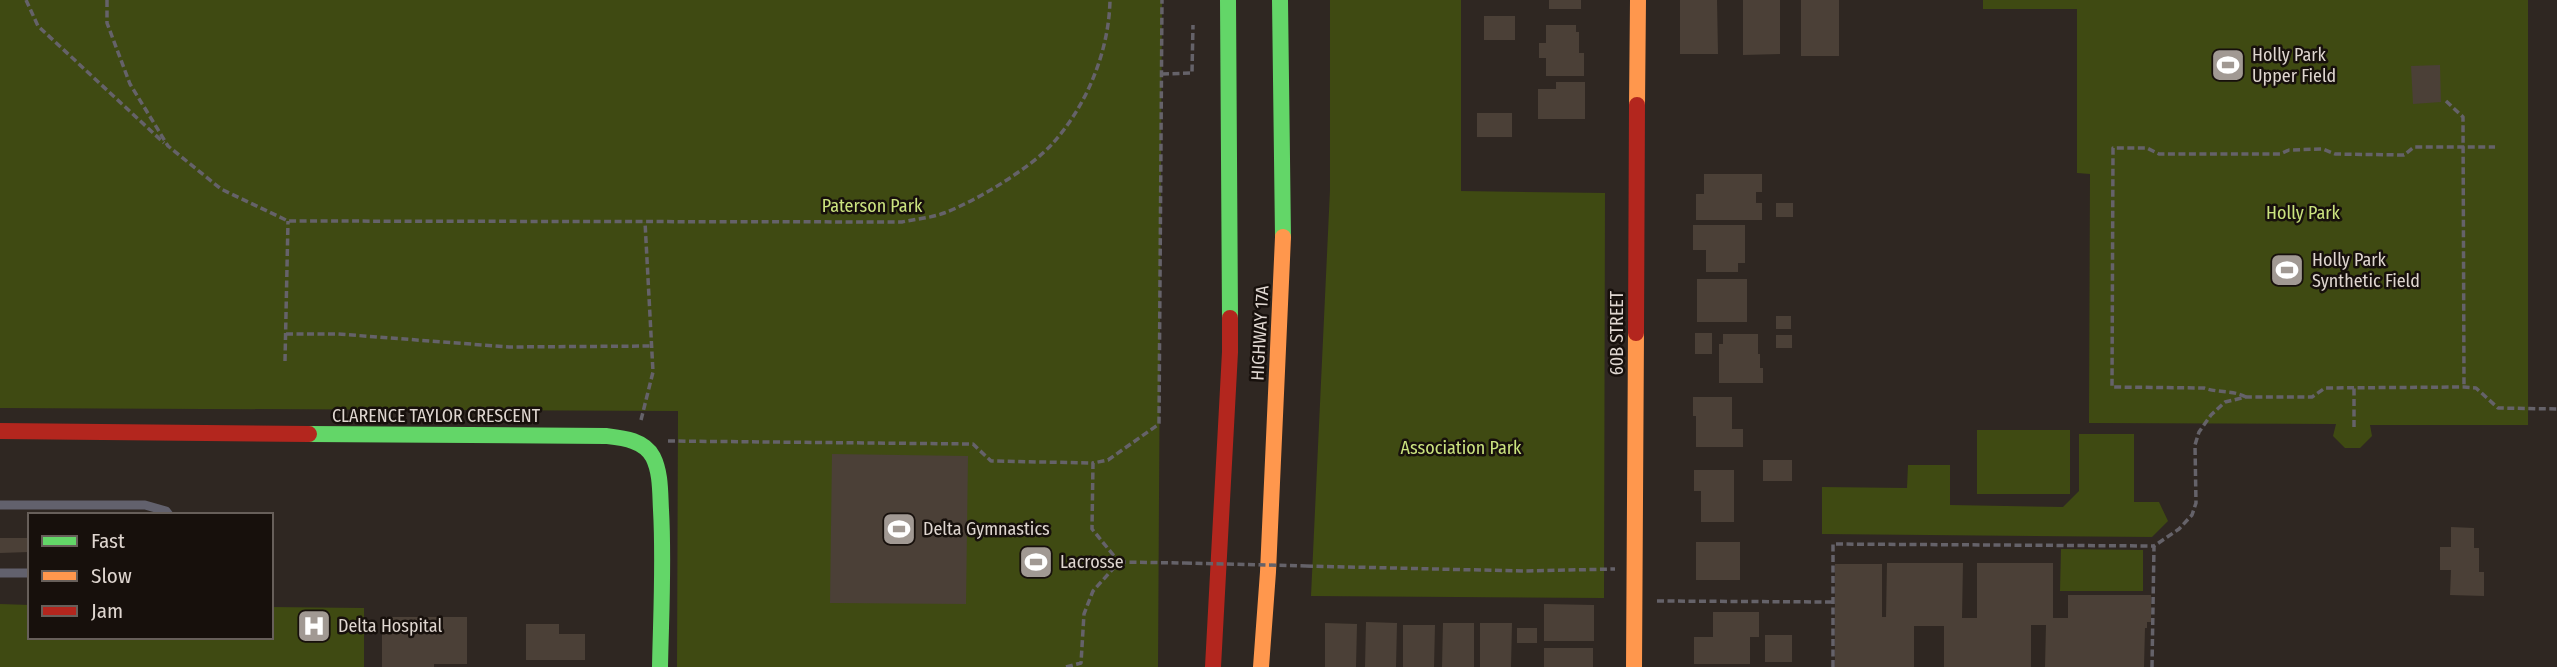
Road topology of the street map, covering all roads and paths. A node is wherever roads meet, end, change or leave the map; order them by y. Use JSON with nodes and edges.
{"nodes":[{"id":1,"x":26,"y":0,"type":"edge"},
{"id":2,"x":107,"y":0,"type":"edge"},
{"id":3,"x":1110,"y":0,"type":"edge"},
{"id":4,"x":1162,"y":0,"type":"edge"},
{"id":5,"x":1228,"y":0,"type":"edge"},
{"id":6,"x":1280,"y":0,"type":"edge"},
{"id":7,"x":1638,"y":0,"type":"edge"},
{"id":8,"x":1193,"y":25,"type":"dead end"},
{"id":9,"x":1162,"y":74,"type":"junction"},
{"id":10,"x":2446,"y":101,"type":"dead end"},
{"id":11,"x":168,"y":146,"type":"junction"},
{"id":12,"x":2463,"y":147,"type":"junction"},
{"id":13,"x":2495,"y":147,"type":"dead end"},
{"id":14,"x":288,"y":221,"type":"junction"},
{"id":15,"x":645,"y":222,"type":"junction"},
{"id":16,"x":286,"y":334,"type":"junction"},
{"id":17,"x":651,"y":346,"type":"junction"},
{"id":18,"x":285,"y":361,"type":"dead end"},
{"id":19,"x":2464,"y":387,"type":"junction"},
{"id":20,"x":2354,"y":388,"type":"junction"},
{"id":21,"x":2246,"y":397,"type":"junction"},
{"id":22,"x":2557,"y":409,"type":"edge"},
{"id":23,"x":2354,"y":427,"type":"dead end"},
{"id":24,"x":0,"y":432,"type":"edge"},
{"id":25,"x":635,"y":439,"type":"junction"},
{"id":26,"x":1093,"y":463,"type":"junction"},
{"id":27,"x":0,"y":505,"type":"edge"},
{"id":28,"x":168,"y":513,"type":"edge"},
{"id":29,"x":2154,"y":546,"type":"junction"},
{"id":30,"x":1119,"y":562,"type":"junction"},
{"id":31,"x":1634,"y":569,"type":"junction"},
{"id":32,"x":0,"y":573,"type":"edge"},
{"id":33,"x":28,"y":573,"type":"edge"},
{"id":34,"x":1634,"y":600,"type":"junction"},
{"id":35,"x":1833,"y":602,"type":"junction"},
{"id":36,"x":660,"y":667,"type":"edge"},
{"id":37,"x":1066,"y":667,"type":"edge"},
{"id":38,"x":1213,"y":667,"type":"edge"},
{"id":39,"x":1261,"y":667,"type":"edge"},
{"id":40,"x":1634,"y":667,"type":"edge"},
{"id":41,"x":1833,"y":667,"type":"edge"},
{"id":42,"x":2152,"y":667,"type":"edge"}],
"edges":[{"from":1,"to":11,"type":"path"},
{"from":2,"to":11,"type":"path"},
{"from":3,"to":15,"type":"path"},
{"from":4,"to":9,"type":"path"},
{"from":5,"to":38,"type":"main road","name":"HIGHWAY 17A"},
{"from":6,"to":39,"type":"main road","name":"HIGHWAY 17A"},
{"from":7,"to":31,"type":"main road","name":"60B STREET"},
{"from":8,"to":9,"type":"path"},
{"from":9,"to":26,"type":"path"},
{"from":10,"to":12,"type":"path"},
{"from":11,"to":14,"type":"path"},
{"from":12,"to":13,"type":"path"},
{"from":12,"to":19,"type":"path"},
{"from":12,"to":21,"type":"path"},
{"from":14,"to":15,"type":"path"},
{"from":14,"to":16,"type":"path"},
{"from":15,"to":17,"type":"path"},
{"from":16,"to":17,"type":"path"},
{"from":16,"to":18,"type":"path"},
{"from":17,"to":25,"type":"path"},
{"from":19,"to":20,"type":"path"},
{"from":19,"to":22,"type":"path"},
{"from":20,"to":21,"type":"path"},
{"from":20,"to":23,"type":"path"},
{"from":21,"to":29,"type":"path"},
{"from":24,"to":25,"type":"main road","name":"CLARENCE TAYLOR CRESCENT"},
{"from":25,"to":26,"type":"path"},
{"from":25,"to":36,"type":"main road"},
{"from":26,"to":30,"type":"path"},
{"from":27,"to":28,"type":"lane"},
{"from":29,"to":35,"type":"path"},
{"from":29,"to":42,"type":"path"},
{"from":30,"to":31,"type":"path","bridge":true},
{"from":30,"to":37,"type":"path"},
{"from":31,"to":34,"type":"main road","name":"60B STREET"},
{"from":32,"to":33,"type":"lane"},
{"from":34,"to":35,"type":"path"},
{"from":34,"to":40,"type":"main road","name":"60B STREET"},
{"from":35,"to":41,"type":"path"}]}
